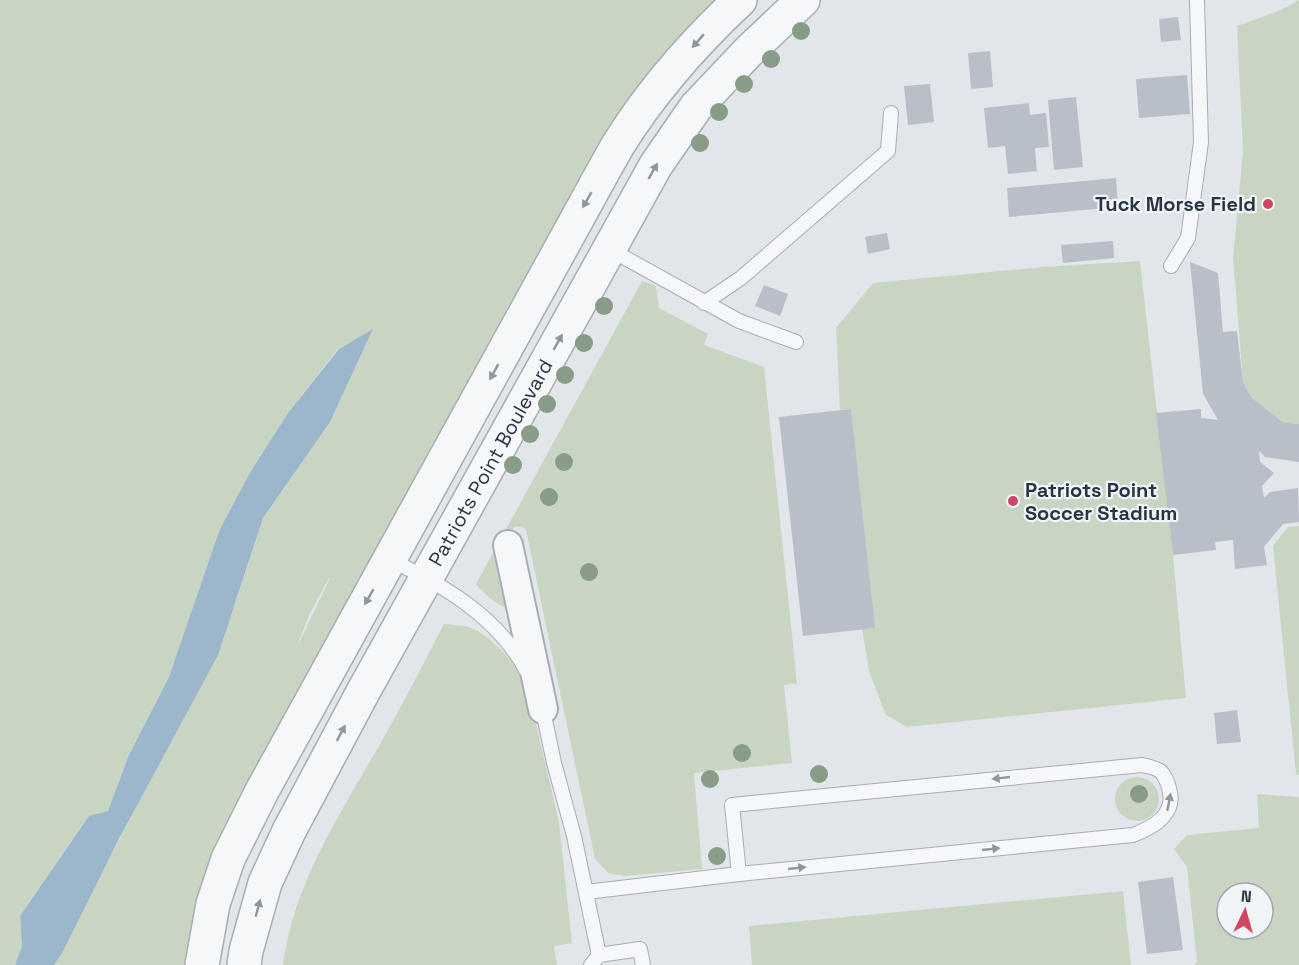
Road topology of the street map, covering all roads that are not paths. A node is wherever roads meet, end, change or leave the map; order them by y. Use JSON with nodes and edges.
{"nodes":[{"id":1,"x":740,"y":0,"type":"edge"},
{"id":2,"x":803,"y":0,"type":"edge"},
{"id":3,"x":1197,"y":0,"type":"edge"},
{"id":4,"x":891,"y":113,"type":"dead end"},
{"id":5,"x":609,"y":249,"type":"junction"},
{"id":6,"x":1172,"y":266,"type":"dead end"},
{"id":7,"x":704,"y":303,"type":"junction"},
{"id":8,"x":796,"y":342,"type":"dead end"},
{"id":9,"x":508,"y":545,"type":"dead end"},
{"id":10,"x":390,"y":560,"type":"junction"},
{"id":11,"x":427,"y":577,"type":"junction"},
{"id":12,"x":543,"y":709,"type":"junction"},
{"id":13,"x":739,"y":874,"type":"junction"},
{"id":14,"x":586,"y":892,"type":"junction"},
{"id":15,"x":595,"y":960,"type":"edge"},
{"id":16,"x":202,"y":965,"type":"edge"},
{"id":17,"x":244,"y":965,"type":"edge"},
{"id":18,"x":643,"y":965,"type":"edge"}],
"edges":[{"from":1,"to":10,"type":"street","name":"Patriots Point Boulevard","one_way":true},
{"from":5,"to":2,"type":"street","name":"Patriots Point Boulevard","one_way":true},
{"from":3,"to":6,"type":"lane"},
{"from":4,"to":7,"type":"lane"},
{"from":5,"to":7,"type":"lane"},
{"from":11,"to":5,"type":"street","name":"Patriots Point Boulevard","one_way":true},
{"from":7,"to":8,"type":"lane"},
{"from":9,"to":12,"type":"street"},
{"from":10,"to":11,"type":"lane"},
{"from":10,"to":16,"type":"street","name":"Patriots Point Boulevard","one_way":true},
{"from":11,"to":12,"type":"lane"},
{"from":17,"to":11,"type":"street","name":"Patriots Point Boulevard","one_way":true},
{"from":12,"to":14,"type":"lane"},
{"from":13,"to":13,"type":"lane","one_way":true},
{"from":13,"to":14,"type":"lane"},
{"from":14,"to":15,"type":"lane"},
{"from":15,"to":18,"type":"lane"}]}
